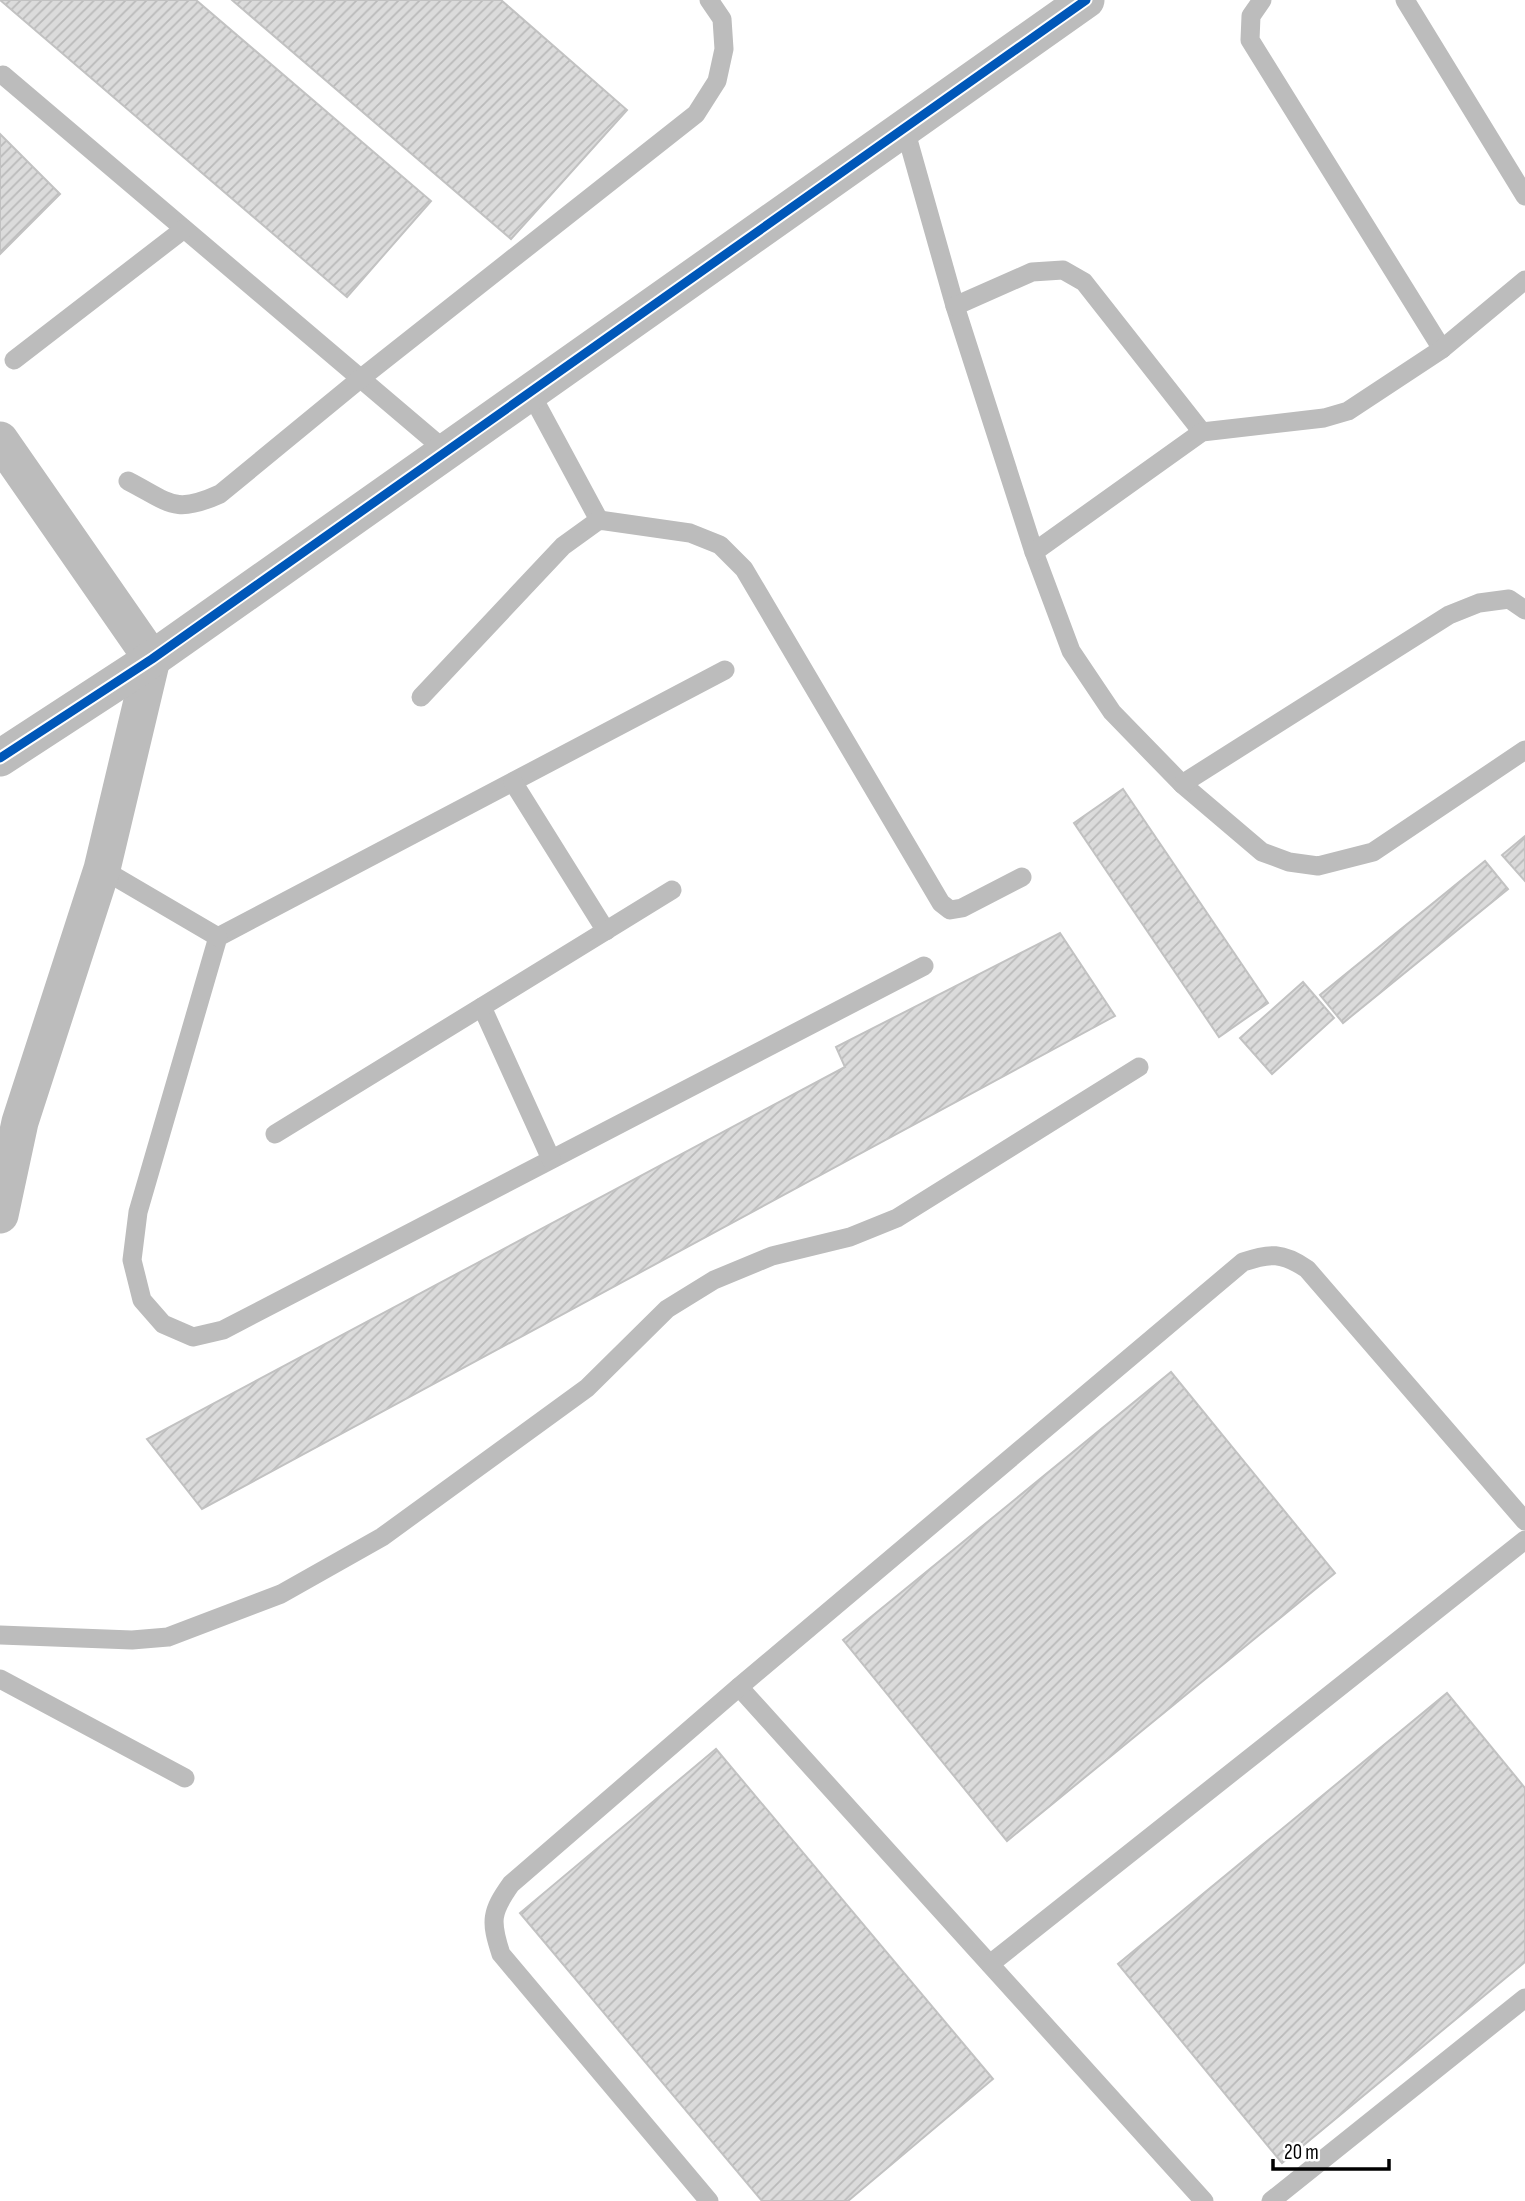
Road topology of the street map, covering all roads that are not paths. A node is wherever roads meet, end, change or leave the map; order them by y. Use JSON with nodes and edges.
{"nodes":[{"id":1,"x":709,"y":0,"type":"edge"},
{"id":2,"x":1262,"y":0,"type":"edge"},
{"id":3,"x":1405,"y":0,"type":"edge"},
{"id":4,"x":1063,"y":7,"type":"edge"},
{"id":5,"x":3,"y":75,"type":"dead end"},
{"id":6,"x":905,"y":129,"type":"junction"},
{"id":7,"x":1525,"y":196,"type":"edge"},
{"id":8,"x":184,"y":229,"type":"junction"},
{"id":9,"x":1525,"y":280,"type":"edge"},
{"id":10,"x":955,"y":306,"type":"junction"},
{"id":11,"x":1442,"y":349,"type":"junction"},
{"id":12,"x":13,"y":360,"type":"dead end"},
{"id":13,"x":360,"y":379,"type":"junction"},
{"id":14,"x":530,"y":392,"type":"junction"},
{"id":15,"x":1202,"y":432,"type":"junction"},
{"id":16,"x":0,"y":440,"type":"edge"},
{"id":17,"x":446,"y":451,"type":"junction"},
{"id":18,"x":128,"y":481,"type":"dead end"},
{"id":19,"x":599,"y":520,"type":"junction"},
{"id":20,"x":1034,"y":552,"type":"junction"},
{"id":21,"x":1525,"y":610,"type":"edge"},
{"id":22,"x":152,"y":659,"type":"junction"},
{"id":23,"x":725,"y":670,"type":"dead end"},
{"id":24,"x":421,"y":697,"type":"dead end"},
{"id":25,"x":1525,"y":750,"type":"edge"},
{"id":26,"x":0,"y":758,"type":"edge"},
{"id":27,"x":513,"y":782,"type":"junction"},
{"id":28,"x":1182,"y":784,"type":"junction"},
{"id":29,"x":102,"y":869,"type":"junction"},
{"id":30,"x":1022,"y":877,"type":"dead end"},
{"id":31,"x":672,"y":890,"type":"dead end"},
{"id":32,"x":606,"y":931,"type":"junction"},
{"id":33,"x":218,"y":937,"type":"junction"},
{"id":34,"x":924,"y":966,"type":"dead end"},
{"id":35,"x":482,"y":1007,"type":"junction"},
{"id":36,"x":1139,"y":1067,"type":"dead end"},
{"id":37,"x":275,"y":1134,"type":"dead end"},
{"id":38,"x":551,"y":1159,"type":"junction"},
{"id":39,"x":0,"y":1215,"type":"edge"},
{"id":40,"x":1525,"y":1521,"type":"edge"},
{"id":41,"x":1525,"y":1540,"type":"edge"},
{"id":42,"x":0,"y":1635,"type":"edge"},
{"id":43,"x":0,"y":1679,"type":"edge"},
{"id":44,"x":739,"y":1687,"type":"junction"},
{"id":45,"x":185,"y":1778,"type":"dead end"},
{"id":46,"x":990,"y":1964,"type":"junction"},
{"id":47,"x":1525,"y":1998,"type":"edge"},
{"id":48,"x":709,"y":2201,"type":"edge"},
{"id":49,"x":1204,"y":2201,"type":"edge"},
{"id":50,"x":1271,"y":2201,"type":"edge"}],
"edges":[{"from":1,"to":13,"type":"lane"},
{"from":2,"to":11,"type":"lane"},
{"from":3,"to":7,"type":"lane"},
{"from":4,"to":6,"type":"street"},
{"from":5,"to":8,"type":"lane"},
{"from":6,"to":10,"type":"lane"},
{"from":6,"to":14,"type":"street"},
{"from":8,"to":12,"type":"lane"},
{"from":8,"to":13,"type":"lane"},
{"from":9,"to":11,"type":"lane"},
{"from":10,"to":15,"type":"lane"},
{"from":10,"to":20,"type":"lane"},
{"from":11,"to":15,"type":"lane"},
{"from":13,"to":17,"type":"lane"},
{"from":13,"to":18,"type":"lane"},
{"from":14,"to":17,"type":"street"},
{"from":14,"to":19,"type":"lane"},
{"from":15,"to":20,"type":"lane"},
{"from":16,"to":22,"type":"street"},
{"from":17,"to":22,"type":"street"},
{"from":19,"to":24,"type":"lane"},
{"from":19,"to":30,"type":"lane"},
{"from":20,"to":28,"type":"lane"},
{"from":21,"to":28,"type":"lane"},
{"from":22,"to":26,"type":"street"},
{"from":22,"to":29,"type":"street"},
{"from":23,"to":27,"type":"lane"},
{"from":25,"to":28,"type":"lane"},
{"from":27,"to":32,"type":"lane"},
{"from":27,"to":33,"type":"lane"},
{"from":29,"to":33,"type":"lane"},
{"from":29,"to":39,"type":"street"},
{"from":31,"to":32,"type":"lane"},
{"from":32,"to":35,"type":"lane"},
{"from":33,"to":38,"type":"lane"},
{"from":34,"to":38,"type":"lane"},
{"from":35,"to":37,"type":"lane"},
{"from":35,"to":38,"type":"lane"},
{"from":36,"to":42,"type":"lane"},
{"from":40,"to":44,"type":"lane"},
{"from":41,"to":46,"type":"lane"},
{"from":43,"to":45,"type":"lane"},
{"from":44,"to":46,"type":"lane"},
{"from":44,"to":48,"type":"lane"},
{"from":46,"to":49,"type":"lane"},
{"from":47,"to":50,"type":"lane"}]}
